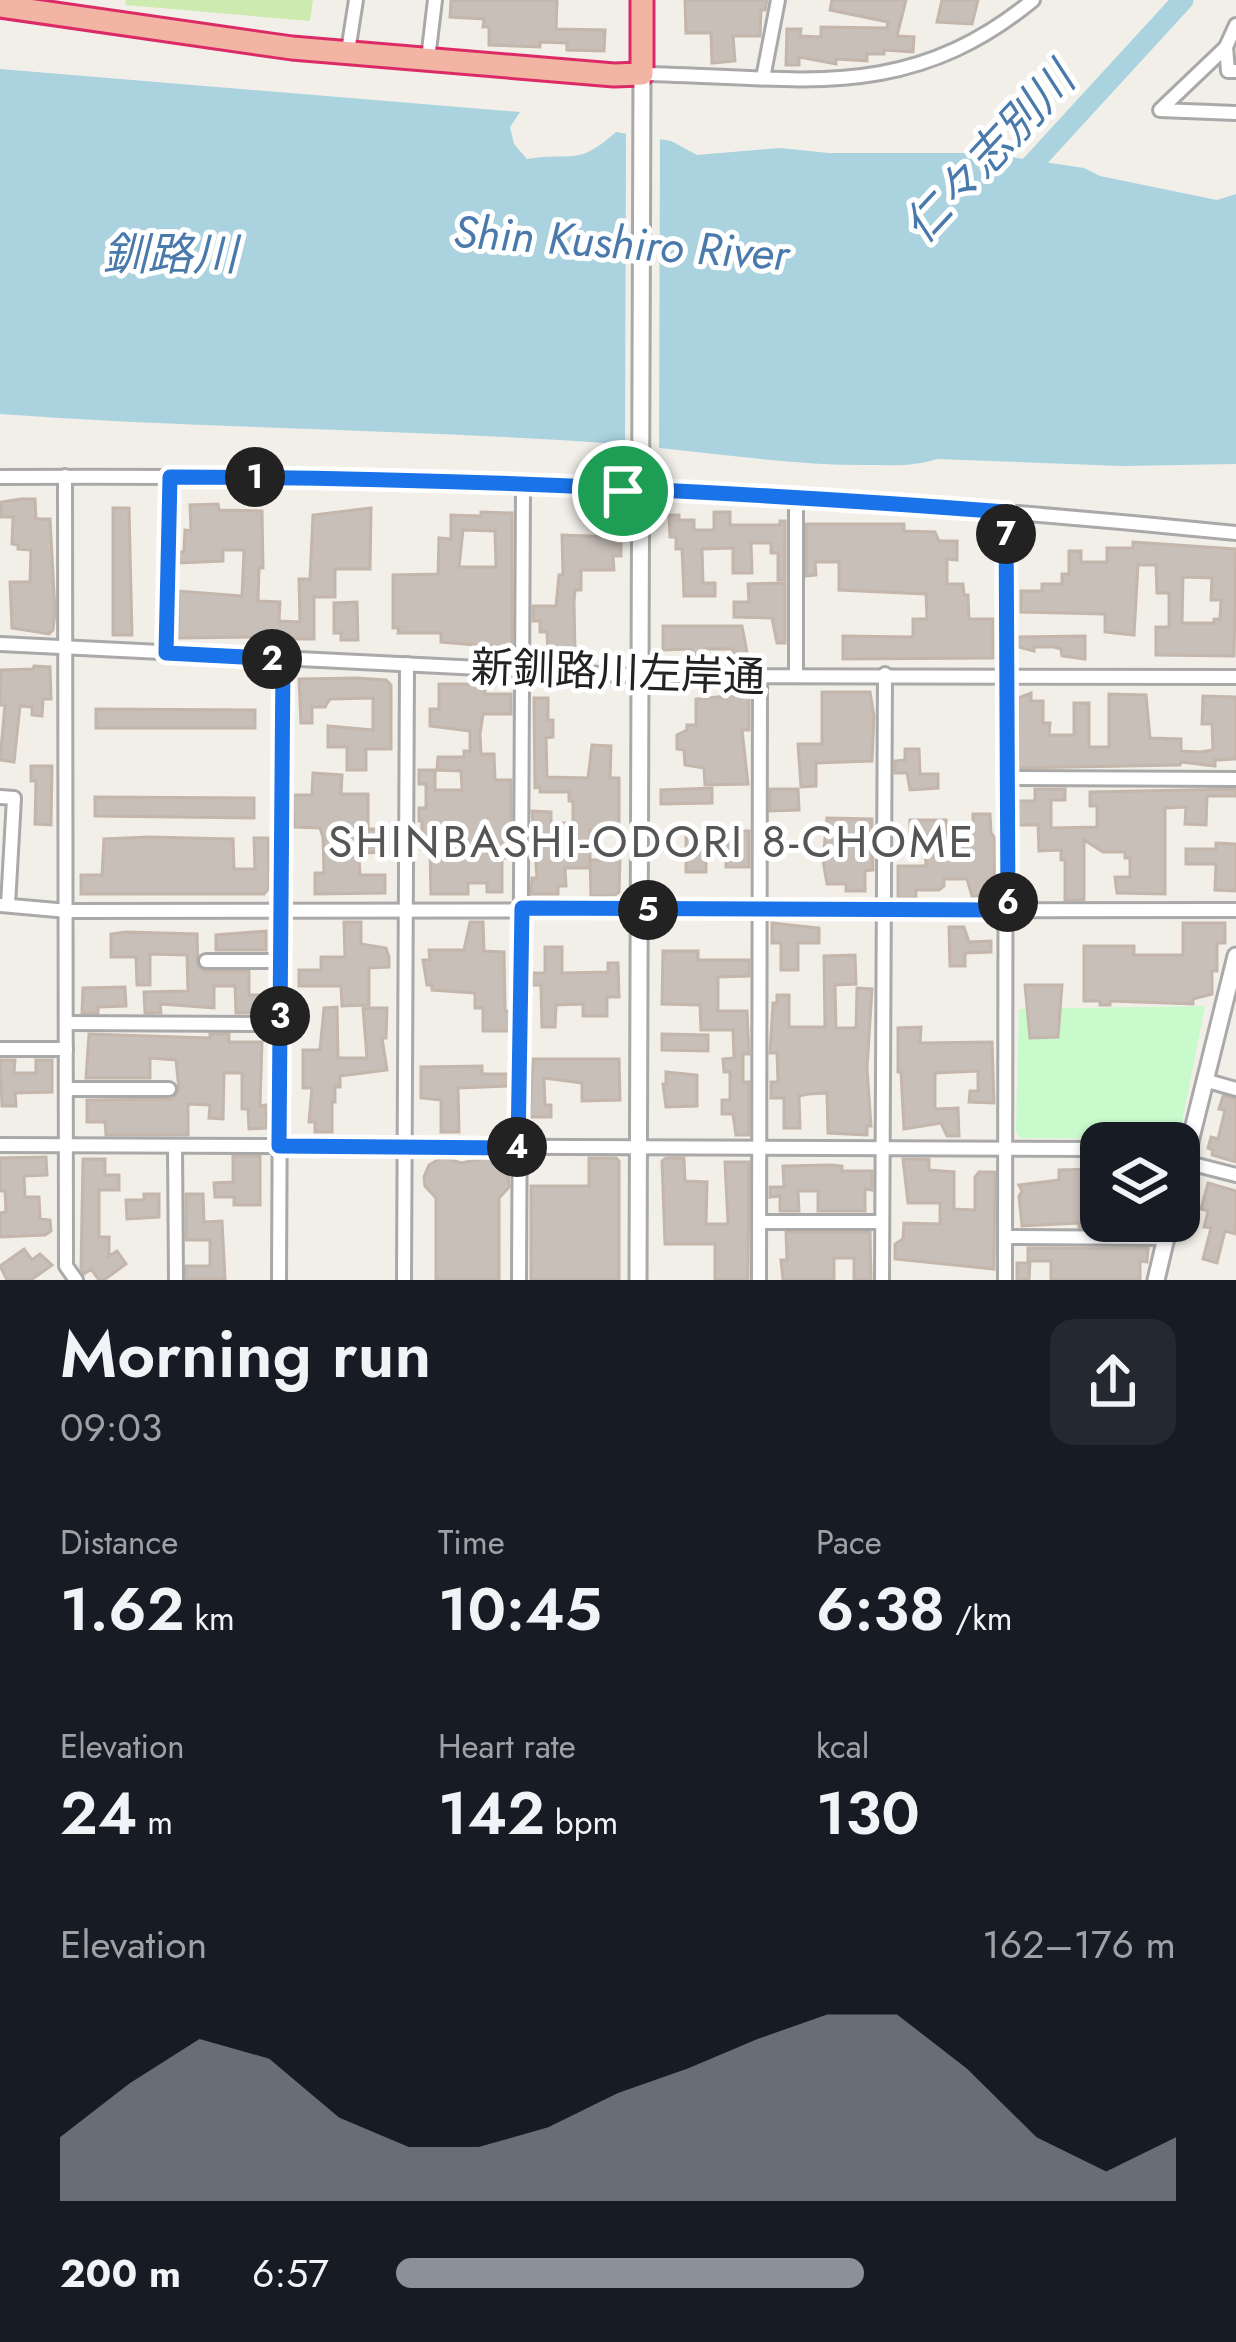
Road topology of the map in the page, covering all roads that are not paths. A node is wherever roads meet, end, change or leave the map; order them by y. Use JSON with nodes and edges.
{"nodes":[{"id":1,"x":356,"y":0,"type":"edge"},
{"id":2,"x":435,"y":0,"type":"edge"},
{"id":3,"x":642,"y":0,"type":"edge"},
{"id":4,"x":778,"y":0,"type":"edge"},
{"id":5,"x":1033,"y":0,"type":"edge"},
{"id":6,"x":0,"y":6,"type":"edge"},
{"id":7,"x":1236,"y":26,"type":"edge"},
{"id":8,"x":1226,"y":47,"type":"junction"},
{"id":9,"x":348,"y":51,"type":"junction"},
{"id":10,"x":428,"y":59,"type":"junction"},
{"id":11,"x":1236,"y":71,"type":"edge"},
{"id":12,"x":642,"y":74,"type":"junction"},
{"id":13,"x":763,"y":78,"type":"junction"},
{"id":14,"x":1236,"y":113,"type":"edge"},
{"id":15,"x":65,"y":476,"type":"junction"},
{"id":16,"x":0,"y":477,"type":"edge"},
{"id":17,"x":170,"y":477,"type":"junction"},
{"id":18,"x":523,"y":487,"type":"junction"},
{"id":19,"x":640,"y":492,"type":"junction"},
{"id":20,"x":796,"y":498,"type":"junction"},
{"id":21,"x":1006,"y":512,"type":"junction"},
{"id":22,"x":1236,"y":533,"type":"edge"},
{"id":23,"x":0,"y":644,"type":"edge"},
{"id":24,"x":67,"y":650,"type":"junction"},
{"id":25,"x":166,"y":653,"type":"junction"},
{"id":26,"x":283,"y":659,"type":"junction"},
{"id":27,"x":406,"y":664,"type":"junction"},
{"id":28,"x":519,"y":670,"type":"junction"},
{"id":29,"x":885,"y":674,"type":"junction"},
{"id":30,"x":642,"y":676,"type":"junction"},
{"id":31,"x":796,"y":676,"type":"junction"},
{"id":32,"x":1006,"y":676,"type":"junction"},
{"id":33,"x":760,"y":677,"type":"junction"},
{"id":34,"x":1236,"y":677,"type":"edge"},
{"id":35,"x":1007,"y":778,"type":"junction"},
{"id":36,"x":1236,"y":778,"type":"edge"},
{"id":37,"x":0,"y":797,"type":"edge"},
{"id":38,"x":4,"y":905,"type":"edge"},
{"id":39,"x":406,"y":908,"type":"junction"},
{"id":40,"x":522,"y":908,"type":"junction"},
{"id":41,"x":884,"y":908,"type":"junction"},
{"id":42,"x":68,"y":910,"type":"junction"},
{"id":43,"x":280,"y":910,"type":"junction"},
{"id":44,"x":639,"y":910,"type":"junction"},
{"id":45,"x":1008,"y":910,"type":"junction"},
{"id":46,"x":1236,"y":910,"type":"edge"},
{"id":47,"x":760,"y":911,"type":"junction"},
{"id":48,"x":1236,"y":956,"type":"edge"},
{"id":49,"x":206,"y":962,"type":"dead end"},
{"id":50,"x":280,"y":962,"type":"junction"},
{"id":51,"x":66,"y":1023,"type":"junction"},
{"id":52,"x":280,"y":1024,"type":"junction"},
{"id":53,"x":0,"y":1049,"type":"edge"},
{"id":54,"x":66,"y":1049,"type":"junction"},
{"id":55,"x":1204,"y":1080,"type":"junction"},
{"id":56,"x":169,"y":1089,"type":"dead end"},
{"id":57,"x":1236,"y":1089,"type":"edge"},
{"id":58,"x":65,"y":1090,"type":"junction"},
{"id":59,"x":1193,"y":1122,"type":"edge"},
{"id":60,"x":0,"y":1144,"type":"edge"},
{"id":61,"x":65,"y":1145,"type":"junction"},
{"id":62,"x":175,"y":1146,"type":"junction"},
{"id":63,"x":279,"y":1146,"type":"junction"},
{"id":64,"x":404,"y":1147,"type":"junction"},
{"id":65,"x":518,"y":1148,"type":"junction"},
{"id":66,"x":638,"y":1148,"type":"junction"},
{"id":67,"x":760,"y":1148,"type":"junction"},
{"id":68,"x":1006,"y":1148,"type":"junction"},
{"id":69,"x":1080,"y":1149,"type":"edge"},
{"id":70,"x":881,"y":1150,"type":"junction"},
{"id":71,"x":1200,"y":1160,"type":"edge"},
{"id":72,"x":1236,"y":1175,"type":"edge"},
{"id":73,"x":760,"y":1222,"type":"junction"},
{"id":74,"x":881,"y":1222,"type":"junction"},
{"id":75,"x":1080,"y":1234,"type":"edge"},
{"id":76,"x":1005,"y":1238,"type":"junction"},
{"id":77,"x":1165,"y":1242,"type":"edge"},
{"id":78,"x":76,"y":1280,"type":"edge"},
{"id":79,"x":176,"y":1280,"type":"edge"},
{"id":80,"x":279,"y":1280,"type":"edge"},
{"id":81,"x":404,"y":1280,"type":"edge"},
{"id":82,"x":519,"y":1280,"type":"edge"},
{"id":83,"x":638,"y":1280,"type":"edge"},
{"id":84,"x":760,"y":1280,"type":"edge"},
{"id":85,"x":882,"y":1280,"type":"edge"},
{"id":86,"x":1005,"y":1280,"type":"edge"},
{"id":87,"x":1156,"y":1280,"type":"edge"}],
"edges":[{"from":1,"to":9,"type":"street"},
{"from":2,"to":10,"type":"street"},
{"from":3,"to":12,"type":"highway"},
{"from":4,"to":13,"type":"street"},
{"from":5,"to":13,"type":"street"},
{"from":6,"to":9,"type":"highway"},
{"from":7,"to":8,"type":"street"},
{"from":8,"to":11,"type":"street"},
{"from":8,"to":14,"type":"street"},
{"from":9,"to":10,"type":"highway"},
{"from":10,"to":12,"type":"highway"},
{"from":12,"to":13,"type":"street"},
{"from":12,"to":19,"type":"street"},
{"from":15,"to":16,"type":"street"},
{"from":15,"to":17,"type":"street"},
{"from":15,"to":24,"type":"street"},
{"from":17,"to":18,"type":"street"},
{"from":17,"to":25,"type":"street"},
{"from":18,"to":19,"type":"street"},
{"from":18,"to":28,"type":"street"},
{"from":19,"to":20,"type":"street"},
{"from":19,"to":30,"type":"street"},
{"from":20,"to":21,"type":"street"},
{"from":20,"to":31,"type":"street"},
{"from":21,"to":22,"type":"street"},
{"from":21,"to":32,"type":"street"},
{"from":23,"to":24,"type":"street","name":"新釧路川左岸通"},
{"from":24,"to":25,"type":"street","name":"新釧路川左岸通"},
{"from":24,"to":42,"type":"street"},
{"from":25,"to":26,"type":"street","name":"新釧路川左岸通"},
{"from":26,"to":27,"type":"street","name":"新釧路川左岸通"},
{"from":26,"to":43,"type":"street"},
{"from":27,"to":28,"type":"street","name":"新釧路川左岸通"},
{"from":27,"to":39,"type":"street"},
{"from":28,"to":30,"type":"street","name":"新釧路川左岸通"},
{"from":28,"to":40,"type":"street"},
{"from":29,"to":31,"type":"street","name":"新釧路川左岸通"},
{"from":29,"to":32,"type":"street","name":"新釧路川左岸通"},
{"from":29,"to":41,"type":"street"},
{"from":30,"to":33,"type":"street","name":"新釧路川左岸通"},
{"from":30,"to":44,"type":"street"},
{"from":31,"to":33,"type":"street","name":"新釧路川左岸通"},
{"from":32,"to":34,"type":"street","name":"新釧路川左岸通"},
{"from":32,"to":35,"type":"street"},
{"from":33,"to":47,"type":"street"},
{"from":35,"to":36,"type":"street"},
{"from":35,"to":45,"type":"street"},
{"from":37,"to":38,"type":"street"},
{"from":38,"to":42,"type":"street"},
{"from":39,"to":40,"type":"street"},
{"from":39,"to":43,"type":"street"},
{"from":39,"to":64,"type":"street"},
{"from":40,"to":44,"type":"street"},
{"from":40,"to":65,"type":"street"},
{"from":41,"to":45,"type":"street"},
{"from":41,"to":47,"type":"street"},
{"from":41,"to":70,"type":"street"},
{"from":42,"to":43,"type":"street"},
{"from":42,"to":51,"type":"street"},
{"from":43,"to":50,"type":"street"},
{"from":44,"to":47,"type":"street"},
{"from":44,"to":66,"type":"street"},
{"from":45,"to":46,"type":"street"},
{"from":45,"to":68,"type":"street"},
{"from":47,"to":67,"type":"street"},
{"from":48,"to":55,"type":"street"},
{"from":49,"to":50,"type":"street"},
{"from":50,"to":52,"type":"street"},
{"from":51,"to":52,"type":"street"},
{"from":51,"to":54,"type":"street"},
{"from":52,"to":63,"type":"street"},
{"from":53,"to":54,"type":"street"},
{"from":54,"to":58,"type":"street"},
{"from":55,"to":57,"type":"street"},
{"from":55,"to":59,"type":"street"},
{"from":56,"to":58,"type":"street"},
{"from":58,"to":61,"type":"street"},
{"from":60,"to":61,"type":"street"},
{"from":61,"to":62,"type":"street"},
{"from":61,"to":78,"type":"street"},
{"from":62,"to":63,"type":"street"},
{"from":62,"to":79,"type":"street"},
{"from":63,"to":64,"type":"street"},
{"from":63,"to":80,"type":"street"},
{"from":64,"to":65,"type":"street"},
{"from":64,"to":81,"type":"street"},
{"from":65,"to":66,"type":"street"},
{"from":65,"to":82,"type":"street"},
{"from":66,"to":67,"type":"street"},
{"from":66,"to":83,"type":"street"},
{"from":67,"to":70,"type":"street"},
{"from":67,"to":73,"type":"street"},
{"from":68,"to":69,"type":"street"},
{"from":68,"to":70,"type":"street"},
{"from":68,"to":76,"type":"street"},
{"from":70,"to":74,"type":"street"},
{"from":71,"to":72,"type":"street"},
{"from":73,"to":74,"type":"street"},
{"from":73,"to":84,"type":"street"},
{"from":74,"to":85,"type":"street"},
{"from":75,"to":76,"type":"street"},
{"from":76,"to":86,"type":"street"},
{"from":77,"to":87,"type":"street"}]}
